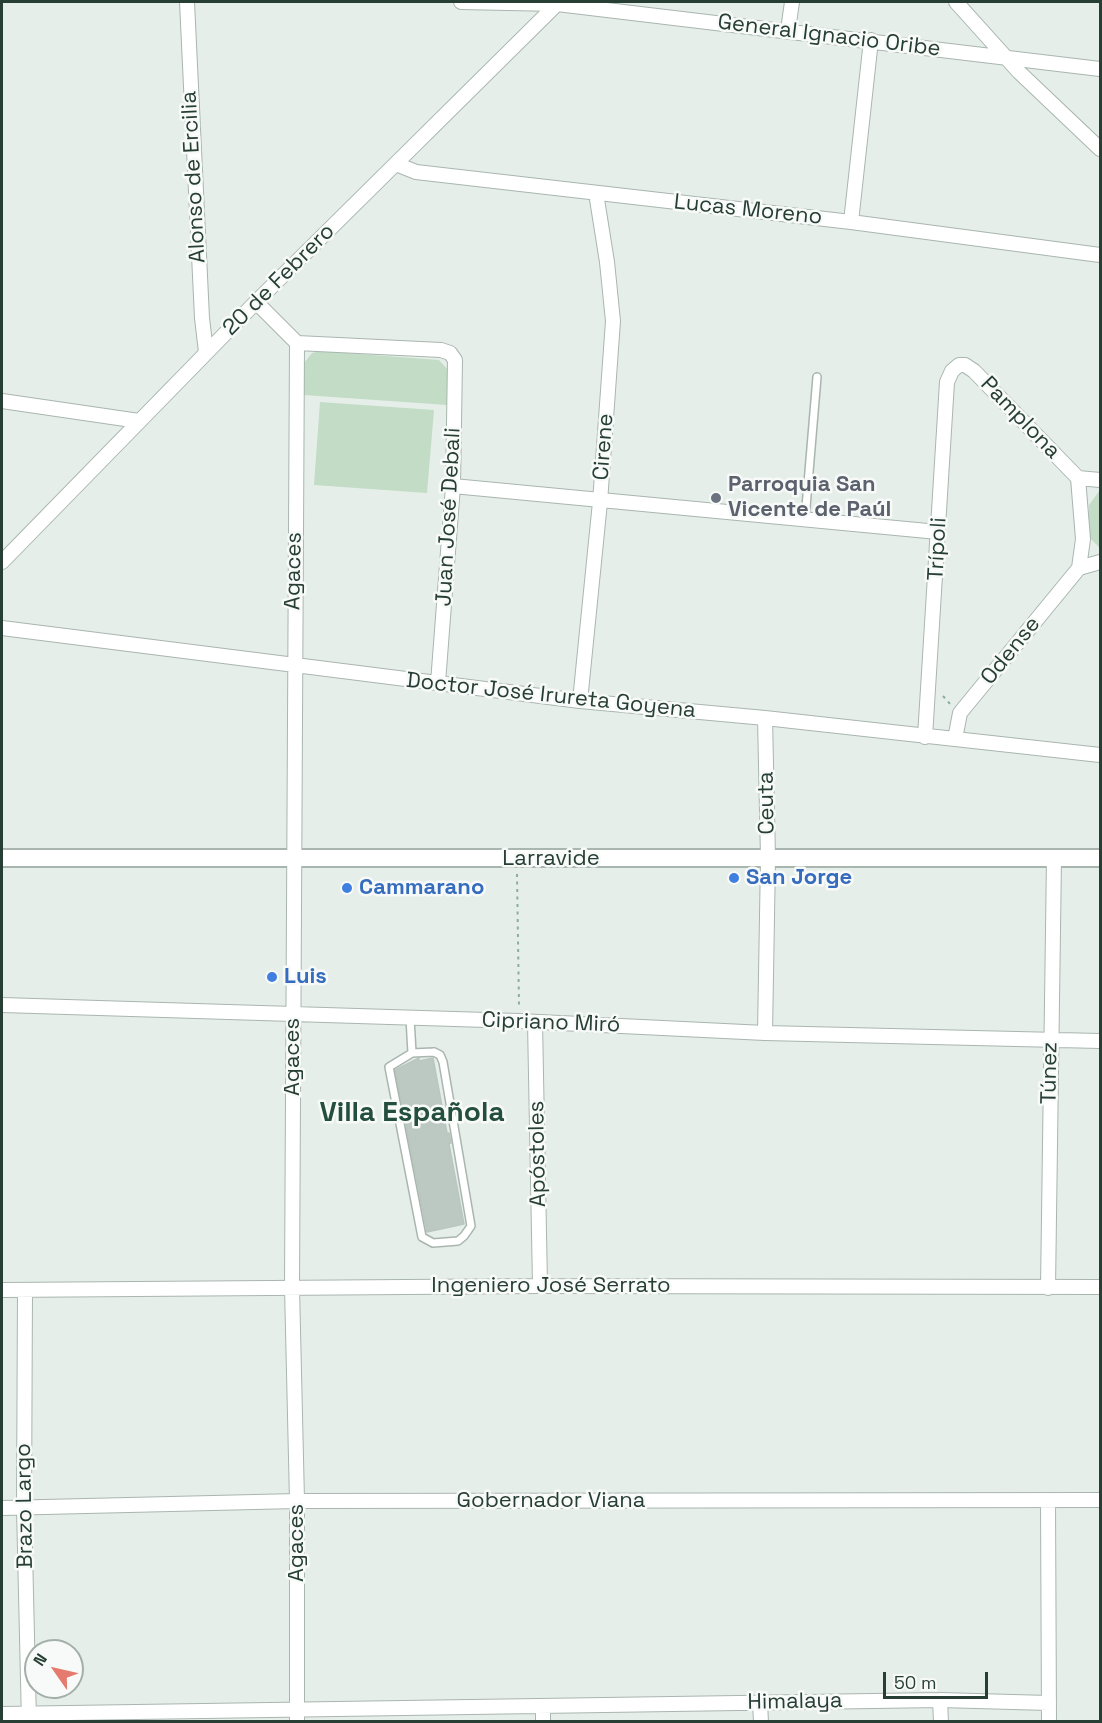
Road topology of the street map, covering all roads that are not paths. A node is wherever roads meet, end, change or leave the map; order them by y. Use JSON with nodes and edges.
{"nodes":[{"id":1,"x":187,"y":2,"type":"edge"},
{"id":2,"x":460,"y":2,"type":"edge"},
{"id":3,"x":792,"y":2,"type":"edge"},
{"id":4,"x":956,"y":2,"type":"edge"},
{"id":5,"x":558,"y":3,"type":"edge"},
{"id":6,"x":788,"y":30,"type":"junction"},
{"id":7,"x":871,"y":40,"type":"junction"},
{"id":8,"x":1008,"y":58,"type":"junction"},
{"id":9,"x":1101,"y":69,"type":"edge"},
{"id":10,"x":1101,"y":149,"type":"edge"},
{"id":11,"x":396,"y":164,"type":"junction"},
{"id":12,"x":596,"y":193,"type":"junction"},
{"id":13,"x":851,"y":222,"type":"junction"},
{"id":14,"x":1101,"y":255,"type":"edge"},
{"id":15,"x":256,"y":302,"type":"junction"},
{"id":16,"x":297,"y":343,"type":"junction"},
{"id":17,"x":206,"y":352,"type":"junction"},
{"id":18,"x":959,"y":366,"type":"joint"},
{"id":19,"x":817,"y":377,"type":"dead end"},
{"id":20,"x":2,"y":401,"type":"edge"},
{"id":21,"x":139,"y":421,"type":"junction"},
{"id":22,"x":1078,"y":478,"type":"junction"},
{"id":23,"x":1101,"y":480,"type":"edge"},
{"id":24,"x":453,"y":486,"type":"junction"},
{"id":25,"x":600,"y":502,"type":"junction"},
{"id":26,"x":805,"y":519,"type":"junction"},
{"id":27,"x":938,"y":531,"type":"junction"},
{"id":28,"x":2,"y":562,"type":"edge"},
{"id":29,"x":1101,"y":562,"type":"edge"},
{"id":30,"x":1079,"y":568,"type":"junction"},
{"id":31,"x":2,"y":628,"type":"edge"},
{"id":32,"x":293,"y":666,"type":"junction"},
{"id":33,"x":438,"y":683,"type":"junction"},
{"id":34,"x":580,"y":701,"type":"junction"},
{"id":35,"x":765,"y":718,"type":"junction"},
{"id":36,"x":925,"y":737,"type":"junction"},
{"id":37,"x":955,"y":739,"type":"junction"},
{"id":38,"x":1101,"y":755,"type":"edge"},
{"id":39,"x":2,"y":858,"type":"edge"},
{"id":40,"x":768,"y":858,"type":"junction"},
{"id":41,"x":1054,"y":858,"type":"junction"},
{"id":42,"x":1101,"y":858,"type":"edge"},
{"id":43,"x":294,"y":859,"type":"junction"},
{"id":44,"x":2,"y":1005,"type":"edge"},
{"id":45,"x":293,"y":1013,"type":"junction"},
{"id":46,"x":410,"y":1018,"type":"junction"},
{"id":47,"x":536,"y":1022,"type":"junction"},
{"id":48,"x":765,"y":1033,"type":"junction"},
{"id":49,"x":1051,"y":1040,"type":"junction"},
{"id":50,"x":1101,"y":1041,"type":"edge"},
{"id":51,"x":412,"y":1053,"type":"junction"},
{"id":52,"x":540,"y":1286,"type":"junction"},
{"id":53,"x":291,"y":1287,"type":"junction"},
{"id":54,"x":1101,"y":1287,"type":"edge"},
{"id":55,"x":1048,"y":1288,"type":"junction"},
{"id":56,"x":2,"y":1290,"type":"edge"},
{"id":57,"x":24,"y":1290,"type":"junction"},
{"id":58,"x":1101,"y":1500,"type":"edge"},
{"id":59,"x":297,"y":1501,"type":"junction"},
{"id":60,"x":1048,"y":1501,"type":"junction"},
{"id":61,"x":2,"y":1508,"type":"edge"},
{"id":62,"x":24,"y":1508,"type":"junction"},
{"id":63,"x":940,"y":1700,"type":"junction"},
{"id":64,"x":760,"y":1703,"type":"junction"},
{"id":65,"x":1049,"y":1703,"type":"junction"},
{"id":66,"x":543,"y":1706,"type":"junction"},
{"id":67,"x":2,"y":1714,"type":"edge"},
{"id":68,"x":297,"y":1715,"type":"edge"},
{"id":69,"x":29,"y":1717,"type":"edge"},
{"id":70,"x":543,"y":1722,"type":"edge"},
{"id":71,"x":760,"y":1722,"type":"edge"},
{"id":72,"x":941,"y":1722,"type":"edge"},
{"id":73,"x":1050,"y":1722,"type":"edge"}],
"edges":[{"from":1,"to":17,"type":"street","name":"Alonso de Ercilia"},
{"from":2,"to":5,"type":"street","name":"General Ignacio Oribe"},
{"from":3,"to":6,"type":"street"},
{"from":4,"to":8,"type":"street"},
{"from":5,"to":6,"type":"street","name":"General Ignacio Oribe"},
{"from":5,"to":11,"type":"street","name":"20 de Febrero"},
{"from":6,"to":7,"type":"street","name":"General Ignacio Oribe"},
{"from":7,"to":8,"type":"street","name":"General Ignacio Oribe"},
{"from":7,"to":13,"type":"street"},
{"from":8,"to":9,"type":"street","name":"General Ignacio Oribe"},
{"from":8,"to":10,"type":"street"},
{"from":11,"to":12,"type":"street","name":"Lucas Moreno"},
{"from":11,"to":15,"type":"street","name":"20 de Febrero"},
{"from":12,"to":13,"type":"street","name":"Lucas Moreno"},
{"from":12,"to":25,"type":"street","name":"Cirene"},
{"from":13,"to":14,"type":"street","name":"Lucas Moreno"},
{"from":15,"to":16,"type":"street"},
{"from":15,"to":17,"type":"street","name":"20 de Febrero"},
{"from":16,"to":24,"type":"street","name":"Juan José Debali"},
{"from":16,"to":32,"type":"street","name":"Agaces"},
{"from":17,"to":21,"type":"street","name":"20 de Febrero"},
{"from":18,"to":22,"type":"street","name":"Pamplona"},
{"from":18,"to":27,"type":"street","name":"Trípoli"},
{"from":19,"to":26,"type":"lane"},
{"from":20,"to":21,"type":"street"},
{"from":21,"to":28,"type":"street","name":"20 de Febrero"},
{"from":22,"to":23,"type":"street","name":"Pamplona"},
{"from":22,"to":30,"type":"street","name":"Pamplona"},
{"from":24,"to":25,"type":"street"},
{"from":24,"to":33,"type":"street","name":"Juan José Debali"},
{"from":25,"to":26,"type":"street"},
{"from":25,"to":34,"type":"street","name":"Cirene"},
{"from":26,"to":27,"type":"street"},
{"from":27,"to":36,"type":"street","name":"Trípoli"},
{"from":29,"to":30,"type":"street"},
{"from":30,"to":37,"type":"street","name":"Odense"},
{"from":31,"to":32,"type":"street","name":"Doctor José Irureta Goyena"},
{"from":32,"to":33,"type":"street","name":"Doctor José Irureta Goyena"},
{"from":32,"to":43,"type":"street","name":"Agaces"},
{"from":33,"to":34,"type":"street","name":"Doctor José Irureta Goyena"},
{"from":34,"to":35,"type":"street","name":"Doctor José Irureta Goyena"},
{"from":35,"to":36,"type":"street","name":"Doctor José Irureta Goyena"},
{"from":35,"to":40,"type":"street","name":"Ceuta"},
{"from":36,"to":37,"type":"street","name":"Doctor José Irureta Goyena"},
{"from":37,"to":38,"type":"street","name":"Doctor José Irureta Goyena"},
{"from":39,"to":43,"type":"street","name":"Larravide"},
{"from":40,"to":41,"type":"street","name":"Larravide"},
{"from":40,"to":43,"type":"street","name":"Larravide"},
{"from":40,"to":48,"type":"street","name":"Ceuta"},
{"from":41,"to":42,"type":"street","name":"Larravide"},
{"from":41,"to":49,"type":"street","name":"Túnez"},
{"from":43,"to":45,"type":"street","name":"Agaces"},
{"from":44,"to":45,"type":"street","name":"Cipriano Miró"},
{"from":45,"to":46,"type":"street","name":"Cipriano Miró"},
{"from":45,"to":53,"type":"street","name":"Agaces"},
{"from":46,"to":47,"type":"street","name":"Cipriano Miró"},
{"from":46,"to":51,"type":"lane"},
{"from":47,"to":48,"type":"street","name":"Cipriano Miró"},
{"from":47,"to":52,"type":"street","name":"Apóstoles"},
{"from":48,"to":49,"type":"street","name":"Cipriano Miró"},
{"from":49,"to":50,"type":"street","name":"Cipriano Miró"},
{"from":49,"to":55,"type":"street","name":"Túnez"},
{"from":51,"to":51,"type":"lane"},
{"from":52,"to":53,"type":"street","name":"Ingeniero José Serrato"},
{"from":52,"to":55,"type":"street","name":"Ingeniero José Serrato"},
{"from":53,"to":57,"type":"street","name":"Ingeniero José Serrato"},
{"from":53,"to":59,"type":"street","name":"Agaces"},
{"from":54,"to":55,"type":"street","name":"Ingeniero José Serrato"},
{"from":56,"to":57,"type":"street","name":"Ingeniero José Serrato"},
{"from":57,"to":62,"type":"street","name":"Brazo Largo"},
{"from":58,"to":60,"type":"street","name":"Gobernador Viana"},
{"from":59,"to":60,"type":"street","name":"Gobernador Viana"},
{"from":59,"to":62,"type":"street","name":"Gobernador Viana"},
{"from":59,"to":68,"type":"street","name":"Agaces"},
{"from":60,"to":65,"type":"street"},
{"from":61,"to":62,"type":"street","name":"Gobernador Viana"},
{"from":62,"to":69,"type":"street","name":"Brazo Largo"},
{"from":63,"to":64,"type":"street","name":"Himalaya"},
{"from":63,"to":65,"type":"street","name":"Himalaya"},
{"from":63,"to":72,"type":"street"},
{"from":64,"to":66,"type":"street","name":"Himalaya"},
{"from":64,"to":71,"type":"street"},
{"from":65,"to":73,"type":"street"},
{"from":66,"to":68,"type":"street","name":"Himalaya"},
{"from":66,"to":70,"type":"street"},
{"from":67,"to":69,"type":"street","name":"Himalaya"},
{"from":68,"to":69,"type":"street","name":"Himalaya"}]}
